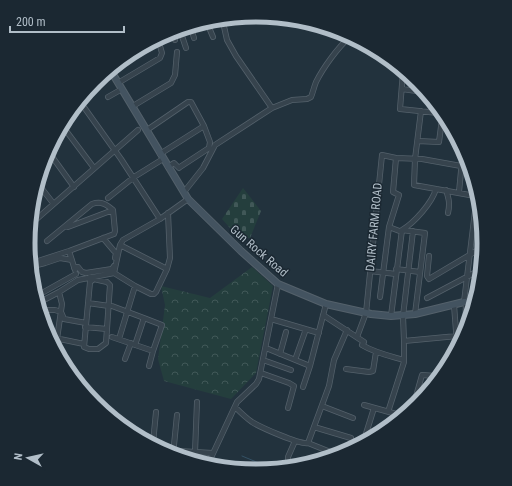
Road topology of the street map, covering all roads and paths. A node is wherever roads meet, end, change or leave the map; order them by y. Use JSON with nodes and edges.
{"nodes":[{"id":1,"x":224,"y":24,"type":"edge"},
{"id":2,"x":209,"y":27,"type":"edge"},
{"id":3,"x":192,"y":32,"type":"edge"},
{"id":4,"x":182,"y":35,"type":"edge"},
{"id":5,"x":213,"y":37,"type":"dead end"},
{"id":6,"x":194,"y":38,"type":"dead end"},
{"id":7,"x":346,"y":41,"type":"edge"},
{"id":8,"x":160,"y":44,"type":"edge"},
{"id":9,"x":186,"y":48,"type":"dead end"},
{"id":10,"x":177,"y":52,"type":"dead end"},
{"id":11,"x":113,"y":74,"type":"edge"},
{"id":12,"x":403,"y":78,"type":"edge"},
{"id":13,"x":120,"y":86,"type":"junction"},
{"id":14,"x":402,"y":89,"type":"junction"},
{"id":15,"x":416,"y":91,"type":"edge"},
{"id":16,"x":108,"y":97,"type":"dead end"},
{"id":17,"x":83,"y":106,"type":"edge"},
{"id":18,"x":133,"y":106,"type":"junction"},
{"id":19,"x":272,"y":108,"type":"junction"},
{"id":20,"x":422,"y":111,"type":"junction"},
{"id":21,"x":434,"y":113,"type":"edge"},
{"id":22,"x":441,"y":122,"type":"edge"},
{"id":23,"x":204,"y":126,"type":"junction"},
{"id":24,"x":66,"y":130,"type":"edge"},
{"id":25,"x":138,"y":130,"type":"dead end"},
{"id":26,"x":147,"y":130,"type":"junction"},
{"id":27,"x":418,"y":141,"type":"junction"},
{"id":28,"x":115,"y":150,"type":"junction"},
{"id":29,"x":161,"y":156,"type":"junction"},
{"id":30,"x":52,"y":157,"type":"edge"},
{"id":31,"x":396,"y":158,"type":"junction"},
{"id":32,"x":415,"y":159,"type":"junction"},
{"id":33,"x":461,"y":162,"type":"edge"},
{"id":34,"x":461,"y":166,"type":"junction"},
{"id":35,"x":168,"y":167,"type":"junction"},
{"id":36,"x":94,"y":168,"type":"junction"},
{"id":37,"x":134,"y":177,"type":"junction"},
{"id":38,"x":74,"y":186,"type":"junction"},
{"id":39,"x":42,"y":188,"type":"edge"},
{"id":40,"x":436,"y":189,"type":"junction"},
{"id":41,"x":446,"y":190,"type":"junction"},
{"id":42,"x":184,"y":192,"type":"junction"},
{"id":43,"x":459,"y":192,"type":"junction"},
{"id":44,"x":472,"y":195,"type":"edge"},
{"id":45,"x":108,"y":198,"type":"dead end"},
{"id":46,"x":188,"y":199,"type":"junction"},
{"id":47,"x":53,"y":204,"type":"junction"},
{"id":48,"x":113,"y":210,"type":"junction"},
{"id":49,"x":168,"y":213,"type":"junction"},
{"id":50,"x":448,"y":213,"type":"dead end"},
{"id":51,"x":475,"y":213,"type":"edge"},
{"id":52,"x":36,"y":219,"type":"edge"},
{"id":53,"x":160,"y":219,"type":"junction"},
{"id":54,"x":474,"y":222,"type":"joint"},
{"id":55,"x":389,"y":227,"type":"junction"},
{"id":56,"x":68,"y":228,"type":"dead end"},
{"id":57,"x":402,"y":231,"type":"junction"},
{"id":58,"x":413,"y":231,"type":"junction"},
{"id":59,"x":103,"y":238,"type":"junction"},
{"id":60,"x":47,"y":241,"type":"dead end"},
{"id":61,"x":120,"y":245,"type":"junction"},
{"id":62,"x":477,"y":250,"type":"edge"},
{"id":63,"x":69,"y":251,"type":"junction"},
{"id":64,"x":470,"y":254,"type":"junction"},
{"id":65,"x":429,"y":256,"type":"dead end"},
{"id":66,"x":72,"y":260,"type":"junction"},
{"id":67,"x":44,"y":261,"type":"junction"},
{"id":68,"x":36,"y":262,"type":"edge"},
{"id":69,"x":36,"y":265,"type":"edge"},
{"id":70,"x":74,"y":268,"type":"junction"},
{"id":71,"x":167,"y":269,"type":"junction"},
{"id":72,"x":370,"y":271,"type":"junction"},
{"id":73,"x":408,"y":271,"type":"junction"},
{"id":74,"x":420,"y":271,"type":"junction"},
{"id":75,"x":428,"y":271,"type":"junction"},
{"id":76,"x":396,"y":272,"type":"junction"},
{"id":77,"x":114,"y":273,"type":"junction"},
{"id":78,"x":384,"y":273,"type":"junction"},
{"id":79,"x":475,"y":273,"type":"edge"},
{"id":80,"x":76,"y":274,"type":"junction"},
{"id":81,"x":468,"y":277,"type":"junction"},
{"id":82,"x":90,"y":279,"type":"junction"},
{"id":83,"x":78,"y":280,"type":"junction"},
{"id":84,"x":278,"y":284,"type":"junction"},
{"id":85,"x":135,"y":286,"type":"junction"},
{"id":86,"x":59,"y":292,"type":"junction"},
{"id":87,"x":41,"y":293,"type":"edge"},
{"id":88,"x":380,"y":297,"type":"dead end"},
{"id":89,"x":427,"y":298,"type":"dead end"},
{"id":90,"x":43,"y":300,"type":"edge"},
{"id":91,"x":467,"y":302,"type":"edge"},
{"id":92,"x":88,"y":303,"type":"junction"},
{"id":93,"x":326,"y":304,"type":"junction"},
{"id":94,"x":454,"y":305,"type":"junction"},
{"id":95,"x":111,"y":306,"type":"junction"},
{"id":96,"x":46,"y":309,"type":"edge"},
{"id":97,"x":61,"y":312,"type":"junction"},
{"id":98,"x":127,"y":312,"type":"junction"},
{"id":99,"x":366,"y":313,"type":"junction"},
{"id":100,"x":415,"y":314,"type":"junction"},
{"id":101,"x":323,"y":316,"type":"junction"},
{"id":102,"x":392,"y":316,"type":"junction"},
{"id":103,"x":402,"y":316,"type":"junction"},
{"id":104,"x":144,"y":318,"type":"junction"},
{"id":105,"x":271,"y":319,"type":"junction"},
{"id":106,"x":86,"y":325,"type":"junction"},
{"id":107,"x":107,"y":329,"type":"junction"},
{"id":108,"x":306,"y":329,"type":"junction"},
{"id":109,"x":347,"y":330,"type":"junction"},
{"id":110,"x":286,"y":332,"type":"dead end"},
{"id":111,"x":319,"y":333,"type":"junction"},
{"id":112,"x":457,"y":335,"type":"edge"},
{"id":113,"x":457,"y":336,"type":"edge"},
{"id":114,"x":112,"y":337,"type":"dead end"},
{"id":115,"x":357,"y":337,"type":"junction"},
{"id":116,"x":57,"y":339,"type":"joint"},
{"id":117,"x":119,"y":339,"type":"junction"},
{"id":118,"x":404,"y":341,"type":"junction"},
{"id":119,"x":84,"y":344,"type":"junction"},
{"id":120,"x":133,"y":344,"type":"junction"},
{"id":121,"x":266,"y":348,"type":"junction"},
{"id":122,"x":153,"y":351,"type":"junction"},
{"id":123,"x":376,"y":352,"type":"junction"},
{"id":124,"x":280,"y":354,"type":"junction"},
{"id":125,"x":125,"y":359,"type":"dead end"},
{"id":126,"x":263,"y":360,"type":"junction"},
{"id":127,"x":295,"y":360,"type":"junction"},
{"id":128,"x":404,"y":360,"type":"junction"},
{"id":129,"x":149,"y":366,"type":"dead end"},
{"id":130,"x":310,"y":366,"type":"junction"},
{"id":131,"x":346,"y":369,"type":"dead end"},
{"id":132,"x":291,"y":370,"type":"dead end"},
{"id":133,"x":261,"y":373,"type":"junction"},
{"id":134,"x":433,"y":376,"type":"edge"},
{"id":135,"x":303,"y":386,"type":"dead end"},
{"id":136,"x":417,"y":394,"type":"edge"},
{"id":137,"x":197,"y":402,"type":"dead end"},
{"id":138,"x":364,"y":405,"type":"dead end"},
{"id":139,"x":322,"y":406,"type":"junction"},
{"id":140,"x":235,"y":407,"type":"junction"},
{"id":141,"x":288,"y":408,"type":"dead end"},
{"id":142,"x":374,"y":408,"type":"junction"},
{"id":143,"x":156,"y":412,"type":"dead end"},
{"id":144,"x":388,"y":412,"type":"junction"},
{"id":145,"x":396,"y":414,"type":"edge"},
{"id":146,"x":177,"y":416,"type":"dead end"},
{"id":147,"x":353,"y":418,"type":"dead end"},
{"id":148,"x":314,"y":427,"type":"junction"},
{"id":149,"x":367,"y":432,"type":"edge"},
{"id":150,"x":350,"y":438,"type":"dead end"},
{"id":151,"x":153,"y":439,"type":"edge"},
{"id":152,"x":295,"y":441,"type":"junction"},
{"id":153,"x":308,"y":443,"type":"junction"},
{"id":154,"x":174,"y":448,"type":"edge"},
{"id":155,"x":329,"y":451,"type":"edge"},
{"id":156,"x":186,"y":452,"type":"edge"},
{"id":157,"x":195,"y":452,"type":"junction"},
{"id":158,"x":212,"y":453,"type":"junction"},
{"id":159,"x":210,"y":459,"type":"edge"},
{"id":160,"x":288,"y":462,"type":"edge"}],
"edges":[{"from":1,"to":19,"type":"street"},
{"from":2,"to":5,"type":"street"},
{"from":3,"to":6,"type":"street"},
{"from":4,"to":9,"type":"street"},
{"from":7,"to":19,"type":"street"},
{"from":8,"to":13,"type":"street"},
{"from":10,"to":18,"type":"street"},
{"from":11,"to":13,"type":"main road","name":"Gun Rock Road"},
{"from":12,"to":14,"type":"street"},
{"from":13,"to":16,"type":"street"},
{"from":13,"to":18,"type":"main road","name":"Gun Rock Road"},
{"from":14,"to":15,"type":"street"},
{"from":14,"to":20,"type":"street"},
{"from":17,"to":28,"type":"street"},
{"from":18,"to":26,"type":"main road","name":"Gun Rock Road"},
{"from":19,"to":42,"type":"street"},
{"from":20,"to":21,"type":"street"},
{"from":20,"to":27,"type":"street"},
{"from":22,"to":27,"type":"street"},
{"from":23,"to":26,"type":"street"},
{"from":23,"to":29,"type":"street"},
{"from":23,"to":35,"type":"street"},
{"from":24,"to":36,"type":"street"},
{"from":25,"to":28,"type":"street"},
{"from":26,"to":29,"type":"main road","name":"Gun Rock Road"},
{"from":27,"to":32,"type":"street"},
{"from":28,"to":36,"type":"street"},
{"from":28,"to":37,"type":"street"},
{"from":29,"to":35,"type":"main road","name":"Gun Rock Road"},
{"from":29,"to":37,"type":"street"},
{"from":30,"to":38,"type":"street"},
{"from":31,"to":32,"type":"street"},
{"from":31,"to":55,"type":"street"},
{"from":31,"to":72,"type":"street","name":"DAIRY FARM ROAD"},
{"from":32,"to":34,"type":"street"},
{"from":32,"to":40,"type":"street"},
{"from":33,"to":34,"type":"street"},
{"from":34,"to":43,"type":"street"},
{"from":35,"to":42,"type":"main road","name":"Gun Rock Road"},
{"from":36,"to":38,"type":"street"},
{"from":37,"to":45,"type":"street"},
{"from":37,"to":53,"type":"street"},
{"from":38,"to":47,"type":"street"},
{"from":39,"to":47,"type":"street"},
{"from":40,"to":41,"type":"street"},
{"from":40,"to":57,"type":"street"},
{"from":41,"to":43,"type":"street"},
{"from":41,"to":50,"type":"street"},
{"from":42,"to":46,"type":"main road","name":"Gun Rock Road"},
{"from":43,"to":44,"type":"street"},
{"from":46,"to":49,"type":"street"},
{"from":46,"to":84,"type":"main road","name":"Gun Rock Road"},
{"from":47,"to":52,"type":"street"},
{"from":48,"to":56,"type":"street"},
{"from":48,"to":59,"type":"street"},
{"from":48,"to":60,"type":"street"},
{"from":49,"to":53,"type":"street"},
{"from":49,"to":71,"type":"street"},
{"from":51,"to":54,"type":"street"},
{"from":53,"to":61,"type":"street"},
{"from":54,"to":64,"type":"street"},
{"from":55,"to":57,"type":"street"},
{"from":55,"to":78,"type":"street"},
{"from":57,"to":58,"type":"street"},
{"from":57,"to":76,"type":"street"},
{"from":58,"to":73,"type":"street"},
{"from":58,"to":74,"type":"street"},
{"from":59,"to":63,"type":"street"},
{"from":59,"to":70,"type":"street"},
{"from":61,"to":71,"type":"street"},
{"from":61,"to":77,"type":"street"},
{"from":62,"to":64,"type":"street"},
{"from":63,"to":66,"type":"street"},
{"from":63,"to":67,"type":"street"},
{"from":64,"to":75,"type":"street"},
{"from":64,"to":81,"type":"street"},
{"from":65,"to":75,"type":"street"},
{"from":66,"to":67,"type":"street"},
{"from":66,"to":70,"type":"street"},
{"from":67,"to":68,"type":"street"},
{"from":67,"to":69,"type":"street"},
{"from":70,"to":80,"type":"street"},
{"from":71,"to":85,"type":"street"},
{"from":72,"to":78,"type":"street"},
{"from":72,"to":99,"type":"street","name":"DAIRY FARM ROAD"},
{"from":73,"to":74,"type":"street"},
{"from":73,"to":76,"type":"street"},
{"from":73,"to":103,"type":"street"},
{"from":74,"to":75,"type":"street"},
{"from":74,"to":100,"type":"street"},
{"from":76,"to":78,"type":"street"},
{"from":76,"to":102,"type":"street"},
{"from":77,"to":82,"type":"street"},
{"from":77,"to":85,"type":"street"},
{"from":78,"to":88,"type":"street"},
{"from":79,"to":81,"type":"street"},
{"from":80,"to":83,"type":"street"},
{"from":80,"to":87,"type":"street"},
{"from":81,"to":89,"type":"street"},
{"from":81,"to":91,"type":"street"},
{"from":82,"to":83,"type":"street"},
{"from":82,"to":92,"type":"street"},
{"from":82,"to":95,"type":"street"},
{"from":83,"to":86,"type":"street"},
{"from":84,"to":93,"type":"main road","name":"Gun Rock Road"},
{"from":84,"to":105,"type":"street"},
{"from":85,"to":98,"type":"street"},
{"from":86,"to":90,"type":"street"},
{"from":86,"to":97,"type":"street"},
{"from":91,"to":94,"type":"main road","name":"Gun Rock Road"},
{"from":92,"to":95,"type":"street"},
{"from":92,"to":106,"type":"street"},
{"from":93,"to":99,"type":"main road","name":"Gun Rock Road"},
{"from":93,"to":101,"type":"street"},
{"from":94,"to":100,"type":"main road","name":"Gun Rock Road"},
{"from":94,"to":112,"type":"street"},
{"from":95,"to":98,"type":"street"},
{"from":95,"to":107,"type":"street"},
{"from":96,"to":97,"type":"street"},
{"from":97,"to":106,"type":"street"},
{"from":97,"to":116,"type":"street"},
{"from":98,"to":104,"type":"street"},
{"from":98,"to":117,"type":"street"},
{"from":99,"to":102,"type":"main road","name":"Gun Rock Road"},
{"from":99,"to":115,"type":"street","name":"DAIRY FARM ROAD"},
{"from":100,"to":103,"type":"main road","name":"Gun Rock Road"},
{"from":101,"to":109,"type":"street"},
{"from":101,"to":111,"type":"street"},
{"from":102,"to":103,"type":"main road","name":"Gun Rock Road"},
{"from":103,"to":118,"type":"street"},
{"from":104,"to":120,"type":"street"},
{"from":104,"to":122,"type":"street"},
{"from":105,"to":108,"type":"street"},
{"from":105,"to":121,"type":"street"},
{"from":106,"to":107,"type":"street"},
{"from":106,"to":119,"type":"street"},
{"from":107,"to":119,"type":"street"},
{"from":108,"to":111,"type":"street"},
{"from":108,"to":127,"type":"street"},
{"from":109,"to":115,"type":"street"},
{"from":109,"to":139,"type":"street"},
{"from":110,"to":124,"type":"street"},
{"from":111,"to":130,"type":"street"},
{"from":113,"to":118,"type":"street"},
{"from":114,"to":117,"type":"street"},
{"from":115,"to":123,"type":"street"},
{"from":116,"to":119,"type":"street"},
{"from":117,"to":120,"type":"street"},
{"from":118,"to":128,"type":"street"},
{"from":120,"to":122,"type":"street"},
{"from":120,"to":125,"type":"street"},
{"from":121,"to":124,"type":"street"},
{"from":121,"to":126,"type":"street"},
{"from":122,"to":129,"type":"street"},
{"from":123,"to":128,"type":"street"},
{"from":123,"to":131,"type":"street"},
{"from":124,"to":127,"type":"street"},
{"from":126,"to":132,"type":"street"},
{"from":126,"to":133,"type":"street"},
{"from":127,"to":130,"type":"street"},
{"from":128,"to":144,"type":"street"},
{"from":130,"to":135,"type":"street"},
{"from":133,"to":140,"type":"street"},
{"from":133,"to":141,"type":"street"},
{"from":134,"to":136,"type":"street"},
{"from":137,"to":157,"type":"street"},
{"from":138,"to":142,"type":"street"},
{"from":139,"to":147,"type":"street"},
{"from":139,"to":148,"type":"street"},
{"from":140,"to":152,"type":"street"},
{"from":140,"to":158,"type":"street"},
{"from":142,"to":144,"type":"street"},
{"from":142,"to":149,"type":"street"},
{"from":143,"to":151,"type":"street"},
{"from":144,"to":145,"type":"street"},
{"from":146,"to":154,"type":"street"},
{"from":148,"to":150,"type":"street"},
{"from":148,"to":153,"type":"street"},
{"from":152,"to":153,"type":"street"},
{"from":152,"to":160,"type":"street"},
{"from":153,"to":155,"type":"street"},
{"from":156,"to":157,"type":"street"},
{"from":157,"to":158,"type":"street"},
{"from":158,"to":159,"type":"street"}]}
